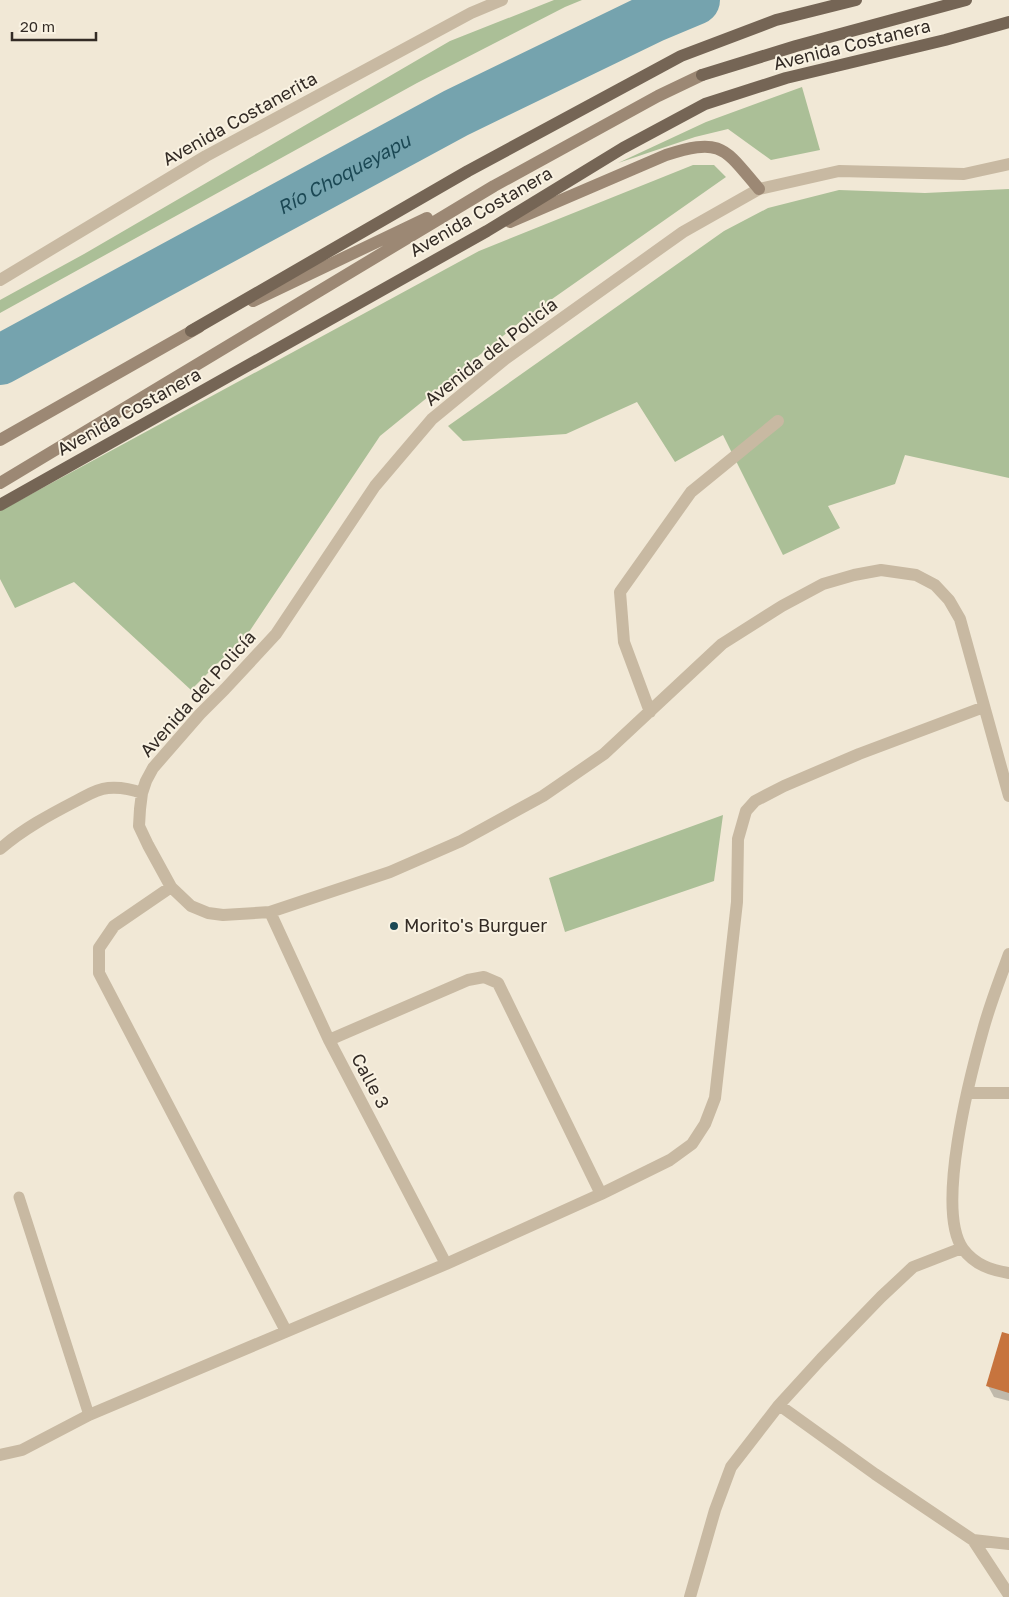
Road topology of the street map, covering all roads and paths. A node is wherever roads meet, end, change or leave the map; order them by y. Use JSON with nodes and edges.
{"nodes":[{"id":1,"x":502,"y":0,"type":"edge"},
{"id":2,"x":856,"y":0,"type":"edge"},
{"id":3,"x":966,"y":0,"type":"edge"},
{"id":4,"x":1009,"y":22,"type":"edge"},
{"id":5,"x":1009,"y":164,"type":"edge"},
{"id":6,"x":494,"y":186,"type":"junction"},
{"id":7,"x":759,"y":189,"type":"junction"},
{"id":8,"x":487,"y":231,"type":"junction"},
{"id":9,"x":0,"y":280,"type":"edge"},
{"id":10,"x":191,"y":331,"type":"junction"},
{"id":11,"x":778,"y":421,"type":"dead end"},
{"id":12,"x":0,"y":440,"type":"edge"},
{"id":13,"x":0,"y":483,"type":"edge"},
{"id":14,"x":0,"y":505,"type":"edge"},
{"id":15,"x":984,"y":707,"type":"junction"},
{"id":16,"x":650,"y":712,"type":"junction"},
{"id":17,"x":142,"y":793,"type":"junction"},
{"id":18,"x":1009,"y":796,"type":"edge"},
{"id":19,"x":0,"y":849,"type":"edge"},
{"id":20,"x":171,"y":887,"type":"junction"},
{"id":21,"x":270,"y":912,"type":"junction"},
{"id":22,"x":1009,"y":954,"type":"edge"},
{"id":23,"x":329,"y":1040,"type":"junction"},
{"id":24,"x":967,"y":1093,"type":"junction"},
{"id":25,"x":1009,"y":1093,"type":"edge"},
{"id":26,"x":602,"y":1194,"type":"junction"},
{"id":27,"x":19,"y":1197,"type":"dead end"},
{"id":28,"x":962,"y":1248,"type":"junction"},
{"id":29,"x":446,"y":1264,"type":"junction"},
{"id":30,"x":1009,"y":1273,"type":"edge"},
{"id":31,"x":286,"y":1331,"type":"junction"},
{"id":32,"x":779,"y":1405,"type":"junction"},
{"id":33,"x":89,"y":1415,"type":"junction"},
{"id":34,"x":0,"y":1455,"type":"edge"},
{"id":35,"x":973,"y":1540,"type":"junction"},
{"id":36,"x":1009,"y":1544,"type":"edge"},
{"id":37,"x":1009,"y":1595,"type":"edge"},
{"id":38,"x":690,"y":1597,"type":"edge"}],
"edges":[{"from":1,"to":9,"type":"street","name":"Avenida Costanerita"},
{"from":2,"to":10,"type":"main road"},
{"from":3,"to":6,"type":"main road"},
{"from":4,"to":8,"type":"main road","name":"Avenida Costanera"},
{"from":5,"to":7,"type":"street","name":"Avenida del Policía"},
{"from":6,"to":10,"type":"main road"},
{"from":6,"to":13,"type":"main road"},
{"from":7,"to":8,"type":"main road"},
{"from":7,"to":17,"type":"street","name":"Avenida del Policía"},
{"from":8,"to":14,"type":"main road","name":"Avenida Costanera"},
{"from":10,"to":12,"type":"main road"},
{"from":11,"to":16,"type":"street"},
{"from":15,"to":16,"type":"street","name":"Avenida del Policía"},
{"from":15,"to":18,"type":"street","name":"Avenida del Policía"},
{"from":15,"to":26,"type":"street"},
{"from":16,"to":21,"type":"street","name":"Avenida del Policía"},
{"from":17,"to":19,"type":"street"},
{"from":17,"to":20,"type":"street","name":"Avenida del Policía"},
{"from":20,"to":21,"type":"street","name":"Avenida del Policía"},
{"from":20,"to":31,"type":"street"},
{"from":21,"to":23,"type":"street","name":"Calle 3"},
{"from":22,"to":24,"type":"street"},
{"from":23,"to":26,"type":"street"},
{"from":23,"to":29,"type":"street","name":"Calle 3"},
{"from":24,"to":25,"type":"street"},
{"from":24,"to":28,"type":"street"},
{"from":26,"to":29,"type":"street"},
{"from":27,"to":33,"type":"lane"},
{"from":28,"to":30,"type":"street"},
{"from":28,"to":32,"type":"street"},
{"from":29,"to":31,"type":"street"},
{"from":31,"to":33,"type":"street"},
{"from":32,"to":35,"type":"street"},
{"from":32,"to":38,"type":"street"},
{"from":33,"to":34,"type":"street"},
{"from":35,"to":36,"type":"street"},
{"from":35,"to":37,"type":"street"}]}
